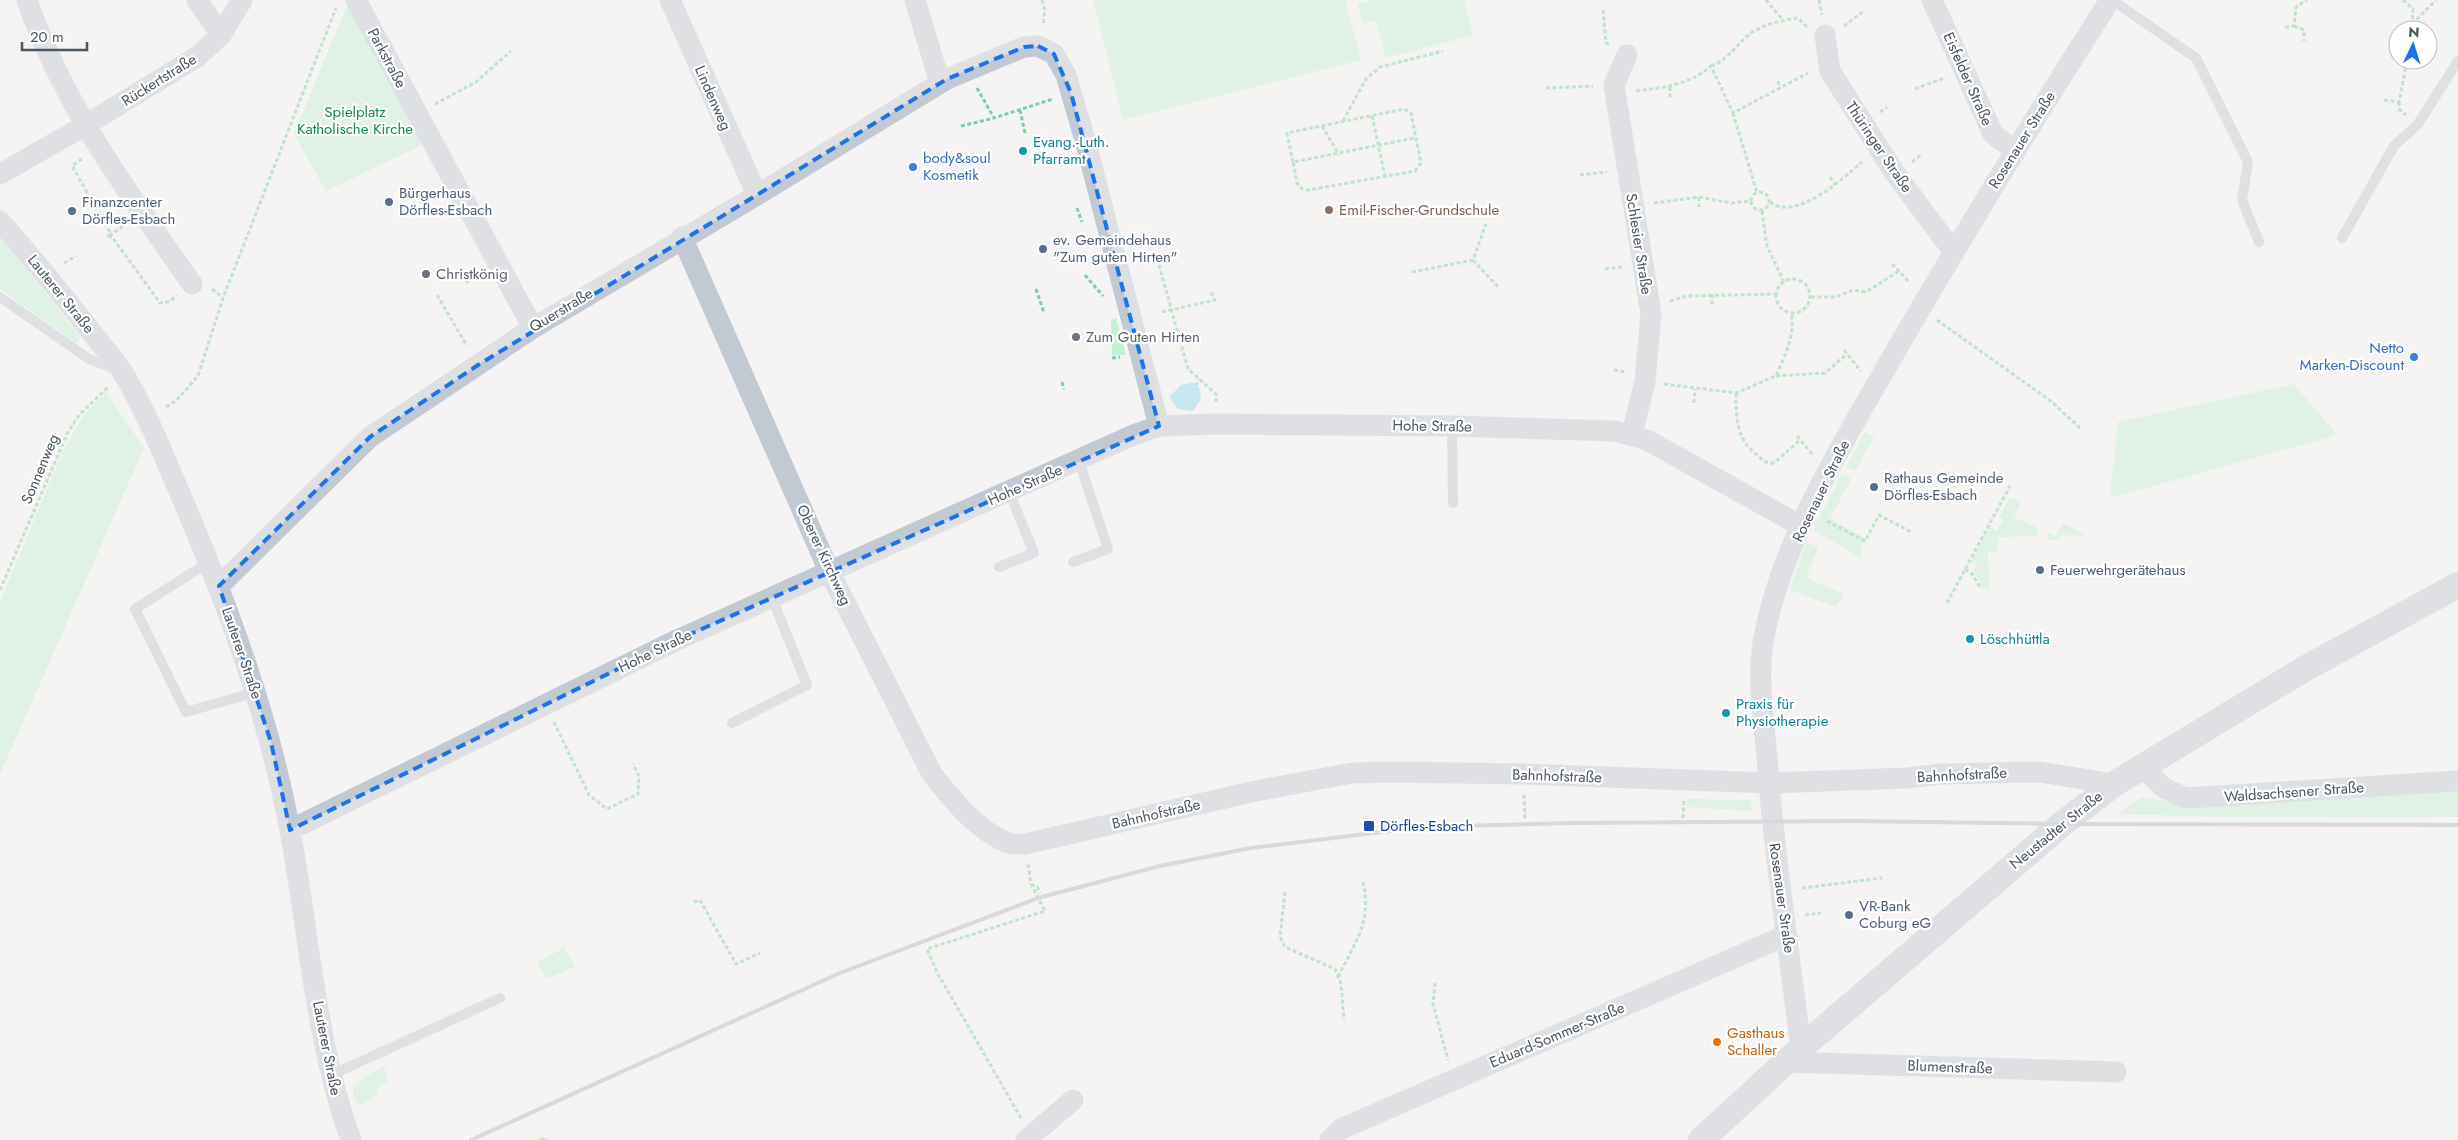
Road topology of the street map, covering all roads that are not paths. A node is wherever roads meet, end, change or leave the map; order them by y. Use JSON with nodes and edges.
{"nodes":[{"id":1,"x":27,"y":0,"type":"edge"},
{"id":2,"x":197,"y":0,"type":"edge"},
{"id":3,"x":242,"y":0,"type":"edge"},
{"id":4,"x":356,"y":0,"type":"edge"},
{"id":5,"x":670,"y":0,"type":"edge"},
{"id":6,"x":915,"y":0,"type":"edge"},
{"id":7,"x":1932,"y":0,"type":"edge"},
{"id":8,"x":2111,"y":0,"type":"edge"},
{"id":9,"x":221,"y":35,"type":"junction"},
{"id":10,"x":1825,"y":35,"type":"road end"},
{"id":11,"x":1627,"y":55,"type":"road end"},
{"id":12,"x":2458,"y":61,"type":"edge"},
{"id":13,"x":940,"y":83,"type":"junction"},
{"id":14,"x":84,"y":126,"type":"junction"},
{"id":15,"x":2014,"y":150,"type":"junction"},
{"id":16,"x":0,"y":174,"type":"edge"},
{"id":17,"x":757,"y":195,"type":"junction"},
{"id":18,"x":0,"y":221,"type":"edge"},
{"id":19,"x":682,"y":237,"type":"junction"},
{"id":20,"x":2342,"y":238,"type":"dead end"},
{"id":21,"x":2259,"y":242,"type":"dead end"},
{"id":22,"x":1953,"y":251,"type":"junction"},
{"id":23,"x":192,"y":284,"type":"road end"},
{"id":24,"x":0,"y":298,"type":"edge"},
{"id":25,"x":533,"y":328,"type":"junction"},
{"id":26,"x":123,"y":372,"type":"junction"},
{"id":27,"x":1159,"y":426,"type":"junction"},
{"id":28,"x":1452,"y":426,"type":"junction"},
{"id":29,"x":1632,"y":434,"type":"junction"},
{"id":30,"x":1079,"y":461,"type":"junction"},
{"id":31,"x":1009,"y":492,"type":"junction"},
{"id":32,"x":1453,"y":504,"type":"dead end"},
{"id":33,"x":1805,"y":518,"type":"junction"},
{"id":34,"x":209,"y":562,"type":"junction"},
{"id":35,"x":1073,"y":562,"type":"dead end"},
{"id":36,"x":999,"y":567,"type":"dead end"},
{"id":37,"x":829,"y":571,"type":"junction"},
{"id":38,"x":219,"y":586,"type":"junction"},
{"id":39,"x":2458,"y":586,"type":"edge"},
{"id":40,"x":772,"y":598,"type":"junction"},
{"id":41,"x":256,"y":692,"type":"junction"},
{"id":42,"x":732,"y":723,"type":"dead end"},
{"id":43,"x":2141,"y":766,"type":"junction"},
{"id":44,"x":2458,"y":781,"type":"edge"},
{"id":45,"x":1769,"y":783,"type":"junction"},
{"id":46,"x":2114,"y":784,"type":"junction"},
{"id":47,"x":290,"y":830,"type":"junction"},
{"id":48,"x":1016,"y":844,"type":"joint"},
{"id":49,"x":1788,"y":935,"type":"junction"},
{"id":50,"x":500,"y":998,"type":"dead end"},
{"id":51,"x":1793,"y":1055,"type":"junction"},
{"id":52,"x":2116,"y":1072,"type":"dead end"},
{"id":53,"x":331,"y":1075,"type":"junction"},
{"id":54,"x":1073,"y":1100,"type":"dead end"},
{"id":55,"x":1028,"y":1138,"type":"edge"},
{"id":56,"x":1704,"y":1139,"type":"edge"},
{"id":57,"x":351,"y":1140,"type":"edge"},
{"id":58,"x":1330,"y":1140,"type":"edge"}],
"edges":[{"from":1,"to":14,"type":"street"},
{"from":2,"to":9,"type":"street"},
{"from":3,"to":9,"type":"street","name":"Rückertstraße"},
{"from":4,"to":25,"type":"street","name":"Parkstraße"},
{"from":5,"to":17,"type":"street","name":"Lindenweg"},
{"from":6,"to":13,"type":"street"},
{"from":7,"to":15,"type":"street","name":"Eisfelder Straße"},
{"from":8,"to":15,"type":"street","name":"Rosenauer Straße"},
{"from":8,"to":21,"type":"lane"},
{"from":9,"to":14,"type":"street","name":"Rückertstraße"},
{"from":10,"to":22,"type":"street","name":"Thüringer Straße"},
{"from":11,"to":29,"type":"street","name":"Schlesier Straße"},
{"from":12,"to":20,"type":"lane"},
{"from":13,"to":17,"type":"street","name":"Querstraße"},
{"from":13,"to":27,"type":"street","name":"Querstraße"},
{"from":14,"to":16,"type":"street","name":"Rückertstraße"},
{"from":14,"to":23,"type":"street"},
{"from":15,"to":22,"type":"street","name":"Rosenauer Straße"},
{"from":17,"to":19,"type":"street","name":"Querstraße"},
{"from":18,"to":26,"type":"street","name":"Lauterer Straße"},
{"from":19,"to":25,"type":"street","name":"Querstraße"},
{"from":19,"to":37,"type":"street","name":"Oberer Kirchweg"},
{"from":22,"to":33,"type":"street","name":"Rosenauer Straße"},
{"from":24,"to":26,"type":"lane"},
{"from":25,"to":38,"type":"street","name":"Querstraße"},
{"from":26,"to":34,"type":"street","name":"Lauterer Straße"},
{"from":27,"to":28,"type":"street","name":"Hohe Straße"},
{"from":27,"to":30,"type":"street","name":"Hohe Straße"},
{"from":28,"to":29,"type":"street","name":"Hohe Straße"},
{"from":28,"to":32,"type":"lane"},
{"from":29,"to":33,"type":"street","name":"Hohe Straße"},
{"from":30,"to":31,"type":"street","name":"Hohe Straße"},
{"from":30,"to":35,"type":"lane"},
{"from":31,"to":36,"type":"lane"},
{"from":31,"to":37,"type":"street","name":"Hohe Straße"},
{"from":33,"to":45,"type":"street","name":"Rosenauer Straße"},
{"from":34,"to":38,"type":"street","name":"Lauterer Straße"},
{"from":34,"to":41,"type":"lane"},
{"from":37,"to":40,"type":"street","name":"Hohe Straße"},
{"from":37,"to":48,"type":"street","name":"Oberer Kirchweg"},
{"from":38,"to":41,"type":"street","name":"Lauterer Straße"},
{"from":39,"to":43,"type":"street","name":"Neustadter Straße"},
{"from":40,"to":42,"type":"lane"},
{"from":40,"to":47,"type":"street","name":"Hohe Straße"},
{"from":41,"to":47,"type":"street","name":"Lauterer Straße"},
{"from":43,"to":44,"type":"street","name":"Waldsachsener Straße"},
{"from":43,"to":46,"type":"street","name":"Neustadter Straße"},
{"from":45,"to":46,"type":"street","name":"Bahnhofstraße"},
{"from":45,"to":48,"type":"street","name":"Bahnhofstraße"},
{"from":45,"to":49,"type":"street","name":"Rosenauer Straße"},
{"from":46,"to":51,"type":"street","name":"Neustadter Straße"},
{"from":47,"to":53,"type":"street","name":"Lauterer Straße"},
{"from":49,"to":51,"type":"street","name":"Rosenauer Straße"},
{"from":49,"to":58,"type":"street","name":"Eduard-Sommer-Straße"},
{"from":50,"to":53,"type":"lane"},
{"from":51,"to":52,"type":"street","name":"Blumenstraße"},
{"from":51,"to":56,"type":"street","name":"Neustadter Straße"},
{"from":53,"to":57,"type":"street","name":"Lauterer Straße"},
{"from":54,"to":55,"type":"street"}]}
